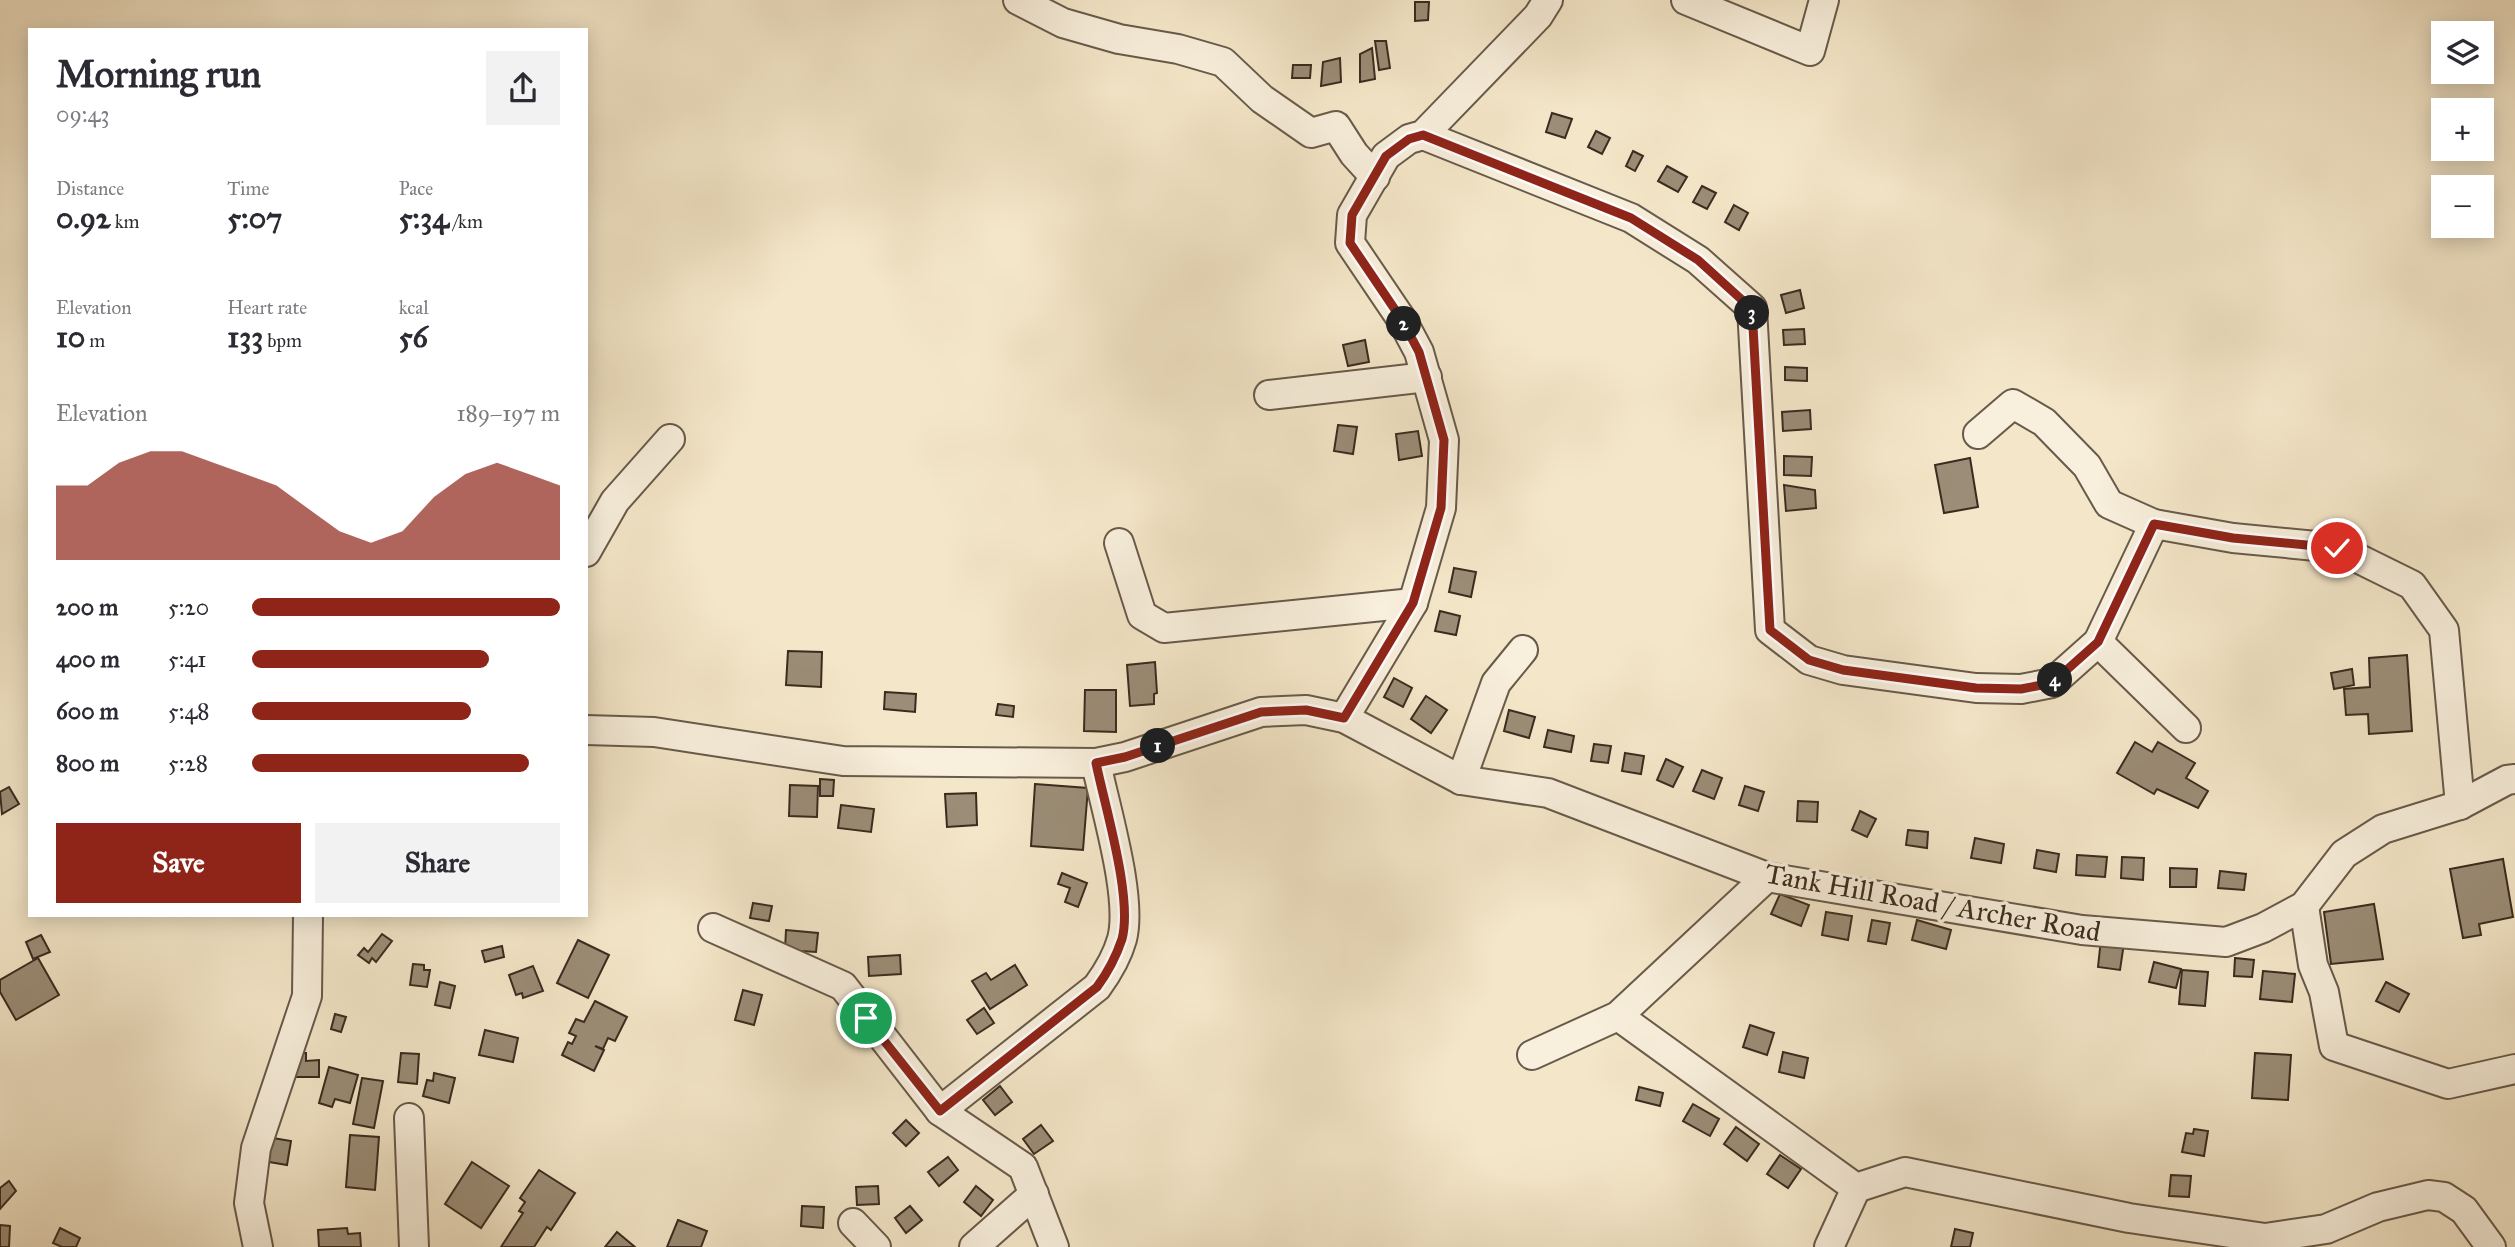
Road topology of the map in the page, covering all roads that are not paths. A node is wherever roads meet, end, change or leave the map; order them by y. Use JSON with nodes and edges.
{"nodes":[{"id":1,"x":1018,"y":0,"type":"edge"},
{"id":2,"x":1548,"y":0,"type":"edge"},
{"id":3,"x":1686,"y":0,"type":"edge"},
{"id":4,"x":1824,"y":0,"type":"edge"},
{"id":5,"x":1423,"y":135,"type":"junction"},
{"id":6,"x":1375,"y":177,"type":"junction"},
{"id":7,"x":1427,"y":377,"type":"junction"},
{"id":8,"x":1269,"y":395,"type":"dead end"},
{"id":9,"x":1978,"y":434,"type":"dead end"},
{"id":10,"x":670,"y":439,"type":"dead end"},
{"id":11,"x":2154,"y":524,"type":"junction"},
{"id":12,"x":1119,"y":543,"type":"dead end"},
{"id":13,"x":588,"y":548,"type":"edge"},
{"id":14,"x":1413,"y":603,"type":"junction"},
{"id":15,"x":2098,"y":642,"type":"junction"},
{"id":16,"x":1523,"y":650,"type":"dead end"},
{"id":17,"x":1344,"y":718,"type":"junction"},
{"id":18,"x":2186,"y":728,"type":"dead end"},
{"id":19,"x":588,"y":730,"type":"edge"},
{"id":20,"x":1096,"y":763,"type":"junction"},
{"id":21,"x":2515,"y":779,"type":"edge"},
{"id":22,"x":1461,"y":780,"type":"junction"},
{"id":23,"x":2460,"y":805,"type":"junction"},
{"id":24,"x":1767,"y":877,"type":"junction"},
{"id":25,"x":2304,"y":906,"type":"junction"},
{"id":26,"x":309,"y":917,"type":"edge"},
{"id":27,"x":713,"y":928,"type":"dead end"},
{"id":28,"x":1618,"y":1016,"type":"junction"},
{"id":29,"x":1532,"y":1055,"type":"dead end"},
{"id":30,"x":2515,"y":1069,"type":"edge"},
{"id":31,"x":940,"y":1111,"type":"junction"},
{"id":32,"x":409,"y":1118,"type":"dead end"},
{"id":33,"x":1856,"y":1188,"type":"junction"},
{"id":34,"x":1034,"y":1194,"type":"junction"},
{"id":35,"x":853,"y":1223,"type":"dead end"},
{"id":36,"x":2265,"y":1242,"type":"edge"},
{"id":37,"x":258,"y":1247,"type":"edge"},
{"id":38,"x":414,"y":1247,"type":"edge"},
{"id":39,"x":876,"y":1247,"type":"edge"},
{"id":40,"x":974,"y":1247,"type":"edge"},
{"id":41,"x":1054,"y":1247,"type":"edge"},
{"id":42,"x":1829,"y":1247,"type":"edge"},
{"id":43,"x":2491,"y":1247,"type":"edge"}],
"edges":[{"from":1,"to":6,"type":"street"},
{"from":2,"to":5,"type":"street"},
{"from":3,"to":4,"type":"street"},
{"from":5,"to":6,"type":"street"},
{"from":5,"to":15,"type":"street"},
{"from":6,"to":7,"type":"street"},
{"from":7,"to":8,"type":"street"},
{"from":7,"to":14,"type":"street"},
{"from":9,"to":11,"type":"street"},
{"from":10,"to":13,"type":"street"},
{"from":11,"to":15,"type":"street"},
{"from":11,"to":23,"type":"street"},
{"from":12,"to":14,"type":"street"},
{"from":14,"to":17,"type":"street"},
{"from":15,"to":18,"type":"street"},
{"from":16,"to":22,"type":"street"},
{"from":17,"to":20,"type":"street","name":"Tank Hill Road / Archer Road"},
{"from":17,"to":22,"type":"street","name":"Tank Hill Road / Archer Road"},
{"from":19,"to":20,"type":"street","name":"Tank Hill Road / Archer Road"},
{"from":20,"to":31,"type":"street"},
{"from":21,"to":23,"type":"street","name":"Tank Hill Road / Archer Road"},
{"from":22,"to":24,"type":"street","name":"Tank Hill Road / Archer Road"},
{"from":23,"to":25,"type":"street","name":"Tank Hill Road / Archer Road"},
{"from":24,"to":25,"type":"street","name":"Tank Hill Road / Archer Road"},
{"from":24,"to":28,"type":"street"},
{"from":25,"to":30,"type":"street"},
{"from":26,"to":37,"type":"street"},
{"from":27,"to":31,"type":"street"},
{"from":28,"to":29,"type":"street"},
{"from":28,"to":33,"type":"street"},
{"from":31,"to":34,"type":"street"},
{"from":32,"to":38,"type":"street"},
{"from":33,"to":36,"type":"street"},
{"from":33,"to":42,"type":"street"},
{"from":34,"to":40,"type":"street"},
{"from":34,"to":41,"type":"street"},
{"from":35,"to":39,"type":"street"},
{"from":36,"to":43,"type":"street"}]}
